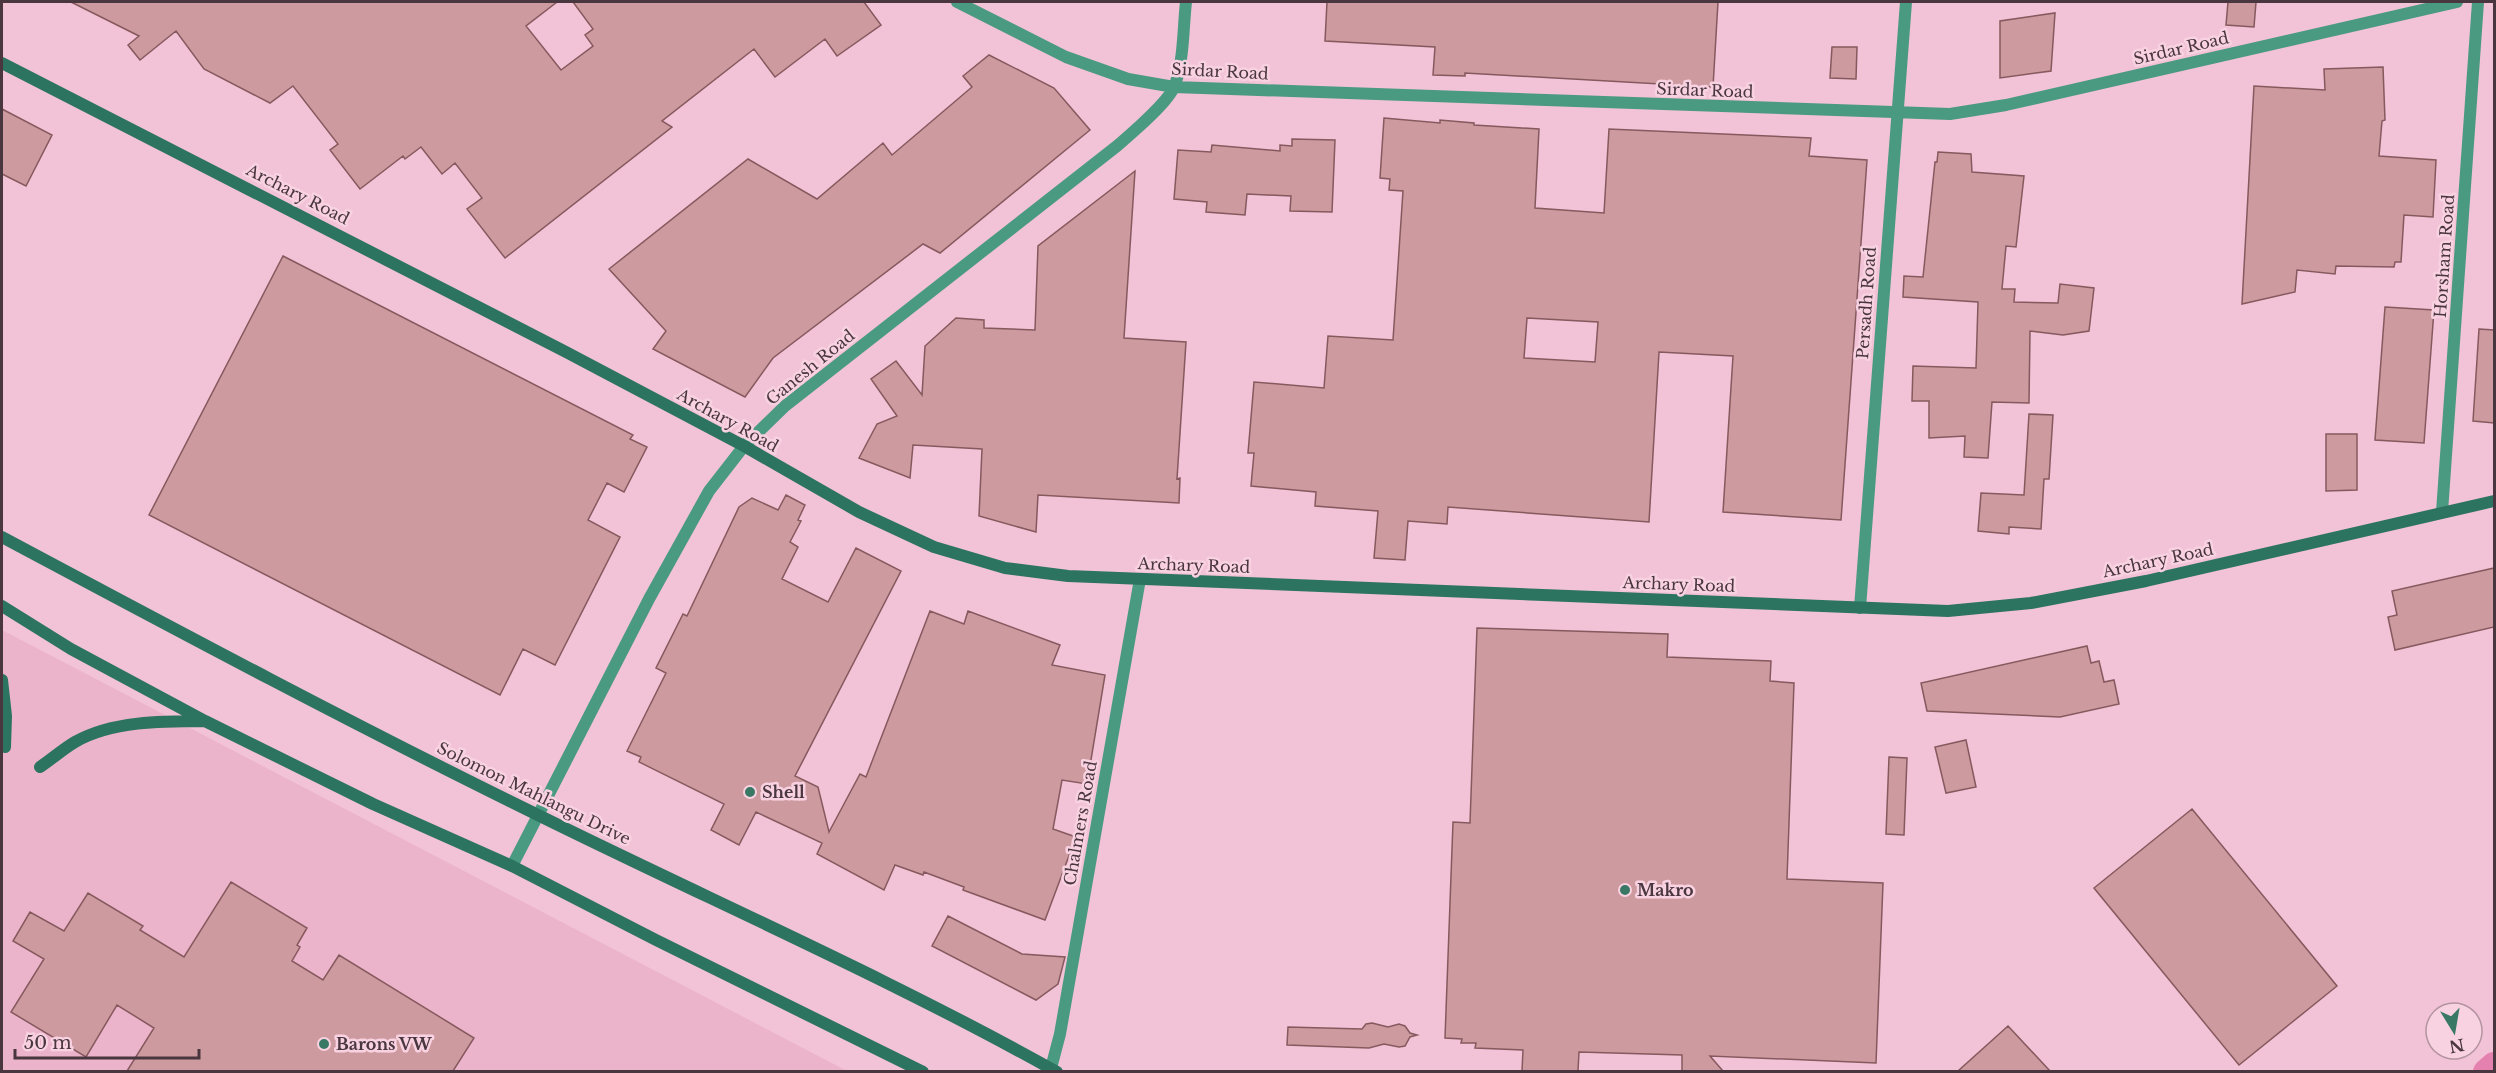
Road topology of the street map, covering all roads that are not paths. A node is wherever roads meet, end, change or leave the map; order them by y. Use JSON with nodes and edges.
{"nodes":[{"id":1,"x":957,"y":2,"type":"edge"},
{"id":2,"x":1186,"y":2,"type":"edge"},
{"id":3,"x":1906,"y":2,"type":"edge"},
{"id":4,"x":2457,"y":2,"type":"edge"},
{"id":5,"x":2478,"y":2,"type":"edge"},
{"id":6,"x":2,"y":63,"type":"edge"},
{"id":7,"x":1174,"y":87,"type":"junction"},
{"id":8,"x":1897,"y":114,"type":"junction"},
{"id":9,"x":744,"y":446,"type":"junction"},
{"id":10,"x":2494,"y":501,"type":"edge"},
{"id":11,"x":2442,"y":512,"type":"junction"},
{"id":12,"x":2,"y":537,"type":"edge"},
{"id":13,"x":1140,"y":579,"type":"junction"},
{"id":14,"x":2,"y":606,"type":"edge"},
{"id":15,"x":1860,"y":608,"type":"junction"},
{"id":16,"x":2,"y":680,"type":"edge"},
{"id":17,"x":205,"y":721,"type":"junction"},
{"id":18,"x":5,"y":747,"type":"dead end"},
{"id":19,"x":40,"y":767,"type":"dead end"},
{"id":20,"x":539,"y":816,"type":"junction"},
{"id":21,"x":512,"y":866,"type":"junction"},
{"id":22,"x":1053,"y":1070,"type":"edge"},
{"id":23,"x":923,"y":1071,"type":"edge"}],
"edges":[{"from":1,"to":7,"type":"street","name":"Sirdar Road"},
{"from":2,"to":7,"type":"street","name":"Ganesh Road"},
{"from":3,"to":8,"type":"street","name":"Persadh Road"},
{"from":4,"to":8,"type":"street","name":"Sirdar Road"},
{"from":5,"to":11,"type":"street","name":"Horsham Road"},
{"from":6,"to":9,"type":"street","name":"Archary Road"},
{"from":7,"to":8,"type":"street","name":"Sirdar Road"},
{"from":7,"to":9,"type":"street","name":"Ganesh Road"},
{"from":8,"to":15,"type":"street","name":"Persadh Road"},
{"from":9,"to":13,"type":"street","name":"Archary Road"},
{"from":9,"to":20,"type":"street","name":"Ganesh Road"},
{"from":10,"to":11,"type":"street","name":"Archary Road"},
{"from":11,"to":15,"type":"street","name":"Archary Road"},
{"from":12,"to":20,"type":"street","name":"Solomon Mahlangu Drive"},
{"from":13,"to":15,"type":"street","name":"Archary Road"},
{"from":13,"to":22,"type":"street","name":"Chalmers Road"},
{"from":14,"to":17,"type":"street"},
{"from":16,"to":18,"type":"street"},
{"from":17,"to":19,"type":"street"},
{"from":17,"to":21,"type":"street"},
{"from":20,"to":21,"type":"street","name":"Ganesh Road"},
{"from":20,"to":22,"type":"street","name":"Solomon Mahlangu Drive"},
{"from":21,"to":23,"type":"street"}]}
